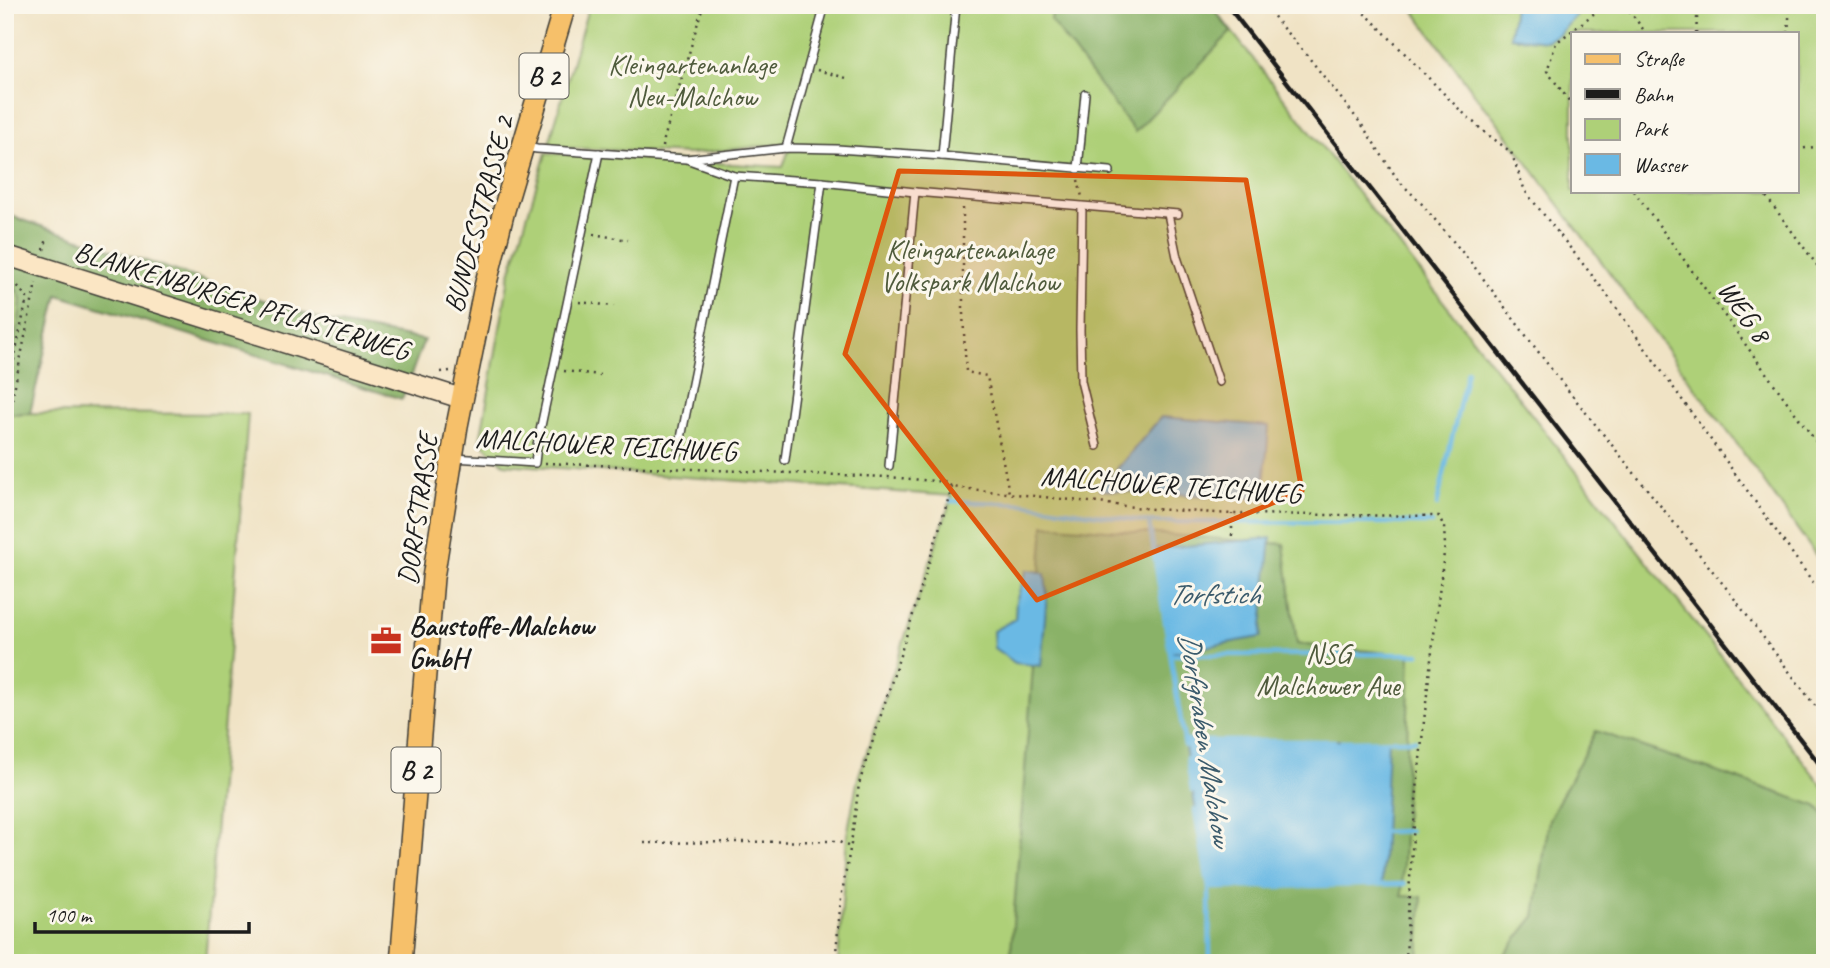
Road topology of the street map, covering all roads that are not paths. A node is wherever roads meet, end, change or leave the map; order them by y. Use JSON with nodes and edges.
{"nodes":[{"id":1,"x":565,"y":5,"type":"edge"},
{"id":2,"x":825,"y":5,"type":"edge"},
{"id":3,"x":956,"y":5,"type":"edge"},
{"id":4,"x":1085,"y":94,"type":"dead end"},
{"id":5,"x":523,"y":146,"type":"junction"},
{"id":6,"x":786,"y":148,"type":"junction"},
{"id":7,"x":599,"y":153,"type":"junction"},
{"id":8,"x":942,"y":156,"type":"junction"},
{"id":9,"x":686,"y":159,"type":"junction"},
{"id":10,"x":1078,"y":169,"type":"junction"},
{"id":11,"x":1110,"y":171,"type":"dead end"},
{"id":12,"x":734,"y":176,"type":"junction"},
{"id":13,"x":822,"y":182,"type":"junction"},
{"id":14,"x":915,"y":192,"type":"junction"},
{"id":15,"x":1082,"y":207,"type":"junction"},
{"id":16,"x":1168,"y":214,"type":"junction"},
{"id":17,"x":1178,"y":214,"type":"dead end"},
{"id":18,"x":5,"y":255,"type":"edge"},
{"id":19,"x":1219,"y":382,"type":"dead end"},
{"id":20,"x":463,"y":399,"type":"junction"},
{"id":21,"x":1097,"y":446,"type":"dead end"},
{"id":22,"x":678,"y":453,"type":"dead end"},
{"id":23,"x":453,"y":458,"type":"junction"},
{"id":24,"x":785,"y":460,"type":"dead end"},
{"id":25,"x":889,"y":466,"type":"dead end"},
{"id":26,"x":401,"y":963,"type":"edge"}],
"edges":[{"from":1,"to":5,"type":"main road","name":"BUNDESSTRASSE 2","number":"B 2"},
{"from":2,"to":6,"type":"lane"},
{"from":3,"to":8,"type":"lane"},
{"from":4,"to":10,"type":"lane"},
{"from":5,"to":7,"type":"lane"},
{"from":5,"to":20,"type":"main road","name":"BUNDESSTRASSE 2","number":"B 2"},
{"from":6,"to":8,"type":"lane"},
{"from":6,"to":9,"type":"lane"},
{"from":7,"to":9,"type":"lane"},
{"from":7,"to":23,"type":"lane","name":"MALCHOWER TEICHWEG"},
{"from":8,"to":10,"type":"lane"},
{"from":9,"to":12,"type":"lane"},
{"from":10,"to":11,"type":"lane"},
{"from":12,"to":13,"type":"lane"},
{"from":12,"to":22,"type":"lane"},
{"from":13,"to":14,"type":"lane"},
{"from":13,"to":24,"type":"lane"},
{"from":14,"to":15,"type":"lane"},
{"from":14,"to":25,"type":"lane"},
{"from":15,"to":16,"type":"lane"},
{"from":15,"to":21,"type":"lane"},
{"from":16,"to":17,"type":"lane"},
{"from":16,"to":19,"type":"lane"},
{"from":18,"to":20,"type":"main road","name":"BLANKENBURGER PFLASTERWEG"},
{"from":20,"to":23,"type":"main road","name":"DORFSTRASSE","number":"B 2"},
{"from":23,"to":26,"type":"main road","name":"DORFSTRASSE","number":"B 2"}]}
